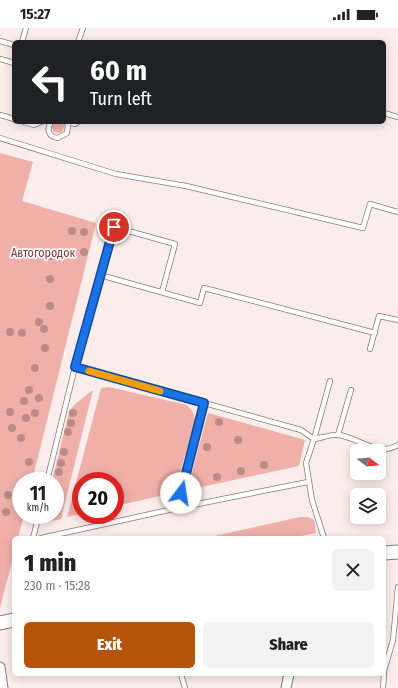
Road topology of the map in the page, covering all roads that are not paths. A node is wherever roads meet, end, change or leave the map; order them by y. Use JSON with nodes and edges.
{"nodes":[{"id":1,"x":26,"y":28,"type":"edge"},
{"id":2,"x":83,"y":28,"type":"edge"},
{"id":3,"x":23,"y":40,"type":"edge"},
{"id":4,"x":79,"y":40,"type":"edge"},
{"id":5,"x":0,"y":41,"type":"edge"},
{"id":6,"x":12,"y":44,"type":"edge"},
{"id":7,"x":0,"y":59,"type":"edge"},
{"id":8,"x":12,"y":62,"type":"edge"},
{"id":9,"x":386,"y":114,"type":"edge"},
{"id":10,"x":0,"y":115,"type":"edge"},
{"id":11,"x":398,"y":117,"type":"edge"},
{"id":12,"x":12,"y":118,"type":"edge"},
{"id":13,"x":50,"y":124,"type":"edge"},
{"id":14,"x":68,"y":124,"type":"edge"},
{"id":15,"x":0,"y":138,"type":"edge"},
{"id":16,"x":398,"y":212,"type":"edge"},
{"id":17,"x":100,"y":275,"type":"junction"},
{"id":18,"x":162,"y":292,"type":"junction"},
{"id":19,"x":398,"y":320,"type":"edge"},
{"id":20,"x":375,"y":333,"type":"junction"},
{"id":21,"x":370,"y":349,"type":"dead end"},
{"id":22,"x":75,"y":367,"type":"junction"},
{"id":23,"x":330,"y":381,"type":"dead end"},
{"id":24,"x":351,"y":390,"type":"dead end"},
{"id":25,"x":204,"y":403,"type":"junction"},
{"id":26,"x":338,"y":435,"type":"junction"},
{"id":27,"x":314,"y":439,"type":"junction"},
{"id":28,"x":398,"y":445,"type":"edge"},
{"id":29,"x":49,"y":472,"type":"edge"},
{"id":30,"x":308,"y":482,"type":"junction"},
{"id":31,"x":178,"y":508,"type":"junction"},
{"id":32,"x":36,"y":524,"type":"edge"},
{"id":33,"x":33,"y":536,"type":"edge"},
{"id":34,"x":50,"y":536,"type":"edge"},
{"id":35,"x":323,"y":536,"type":"edge"},
{"id":36,"x":386,"y":552,"type":"edge"},
{"id":37,"x":398,"y":552,"type":"edge"},
{"id":38,"x":398,"y":587,"type":"edge"},
{"id":39,"x":12,"y":620,"type":"edge"},
{"id":40,"x":0,"y":623,"type":"edge"},
{"id":41,"x":395,"y":640,"type":"edge"},
{"id":42,"x":386,"y":665,"type":"edge"},
{"id":43,"x":0,"y":667,"type":"edge"},
{"id":44,"x":182,"y":676,"type":"edge"},
{"id":45,"x":289,"y":676,"type":"edge"},
{"id":46,"x":384,"y":676,"type":"edge"},
{"id":47,"x":4,"y":688,"type":"edge"},
{"id":48,"x":185,"y":688,"type":"edge"},
{"id":49,"x":286,"y":688,"type":"edge"},
{"id":50,"x":383,"y":688,"type":"edge"}],
"edges":[{"from":1,"to":3,"type":"lane"},
{"from":2,"to":4,"type":"lane"},
{"from":5,"to":6,"type":"lane"},
{"from":7,"to":8,"type":"lane"},
{"from":9,"to":11,"type":"lane"},
{"from":10,"to":12,"type":"lane"},
{"from":13,"to":14,"type":"lane"},
{"from":15,"to":16,"type":"lane"},
{"from":17,"to":18,"type":"lane"},
{"from":17,"to":18,"type":"lane"},
{"from":17,"to":22,"type":"lane"},
{"from":18,"to":20,"type":"lane"},
{"from":19,"to":20,"type":"lane"},
{"from":20,"to":21,"type":"lane"},
{"from":22,"to":25,"type":"lane"},
{"from":22,"to":29,"type":"lane"},
{"from":23,"to":27,"type":"lane"},
{"from":24,"to":26,"type":"lane"},
{"from":25,"to":27,"type":"lane"},
{"from":25,"to":31,"type":"lane"},
{"from":26,"to":27,"type":"lane"},
{"from":26,"to":28,"type":"lane"},
{"from":27,"to":30,"type":"lane"},
{"from":30,"to":31,"type":"lane"},
{"from":30,"to":35,"type":"lane"},
{"from":31,"to":34,"type":"lane"},
{"from":32,"to":33,"type":"lane"},
{"from":36,"to":37,"type":"main road"},
{"from":38,"to":41,"type":"lane"},
{"from":39,"to":40,"type":"main road"},
{"from":41,"to":42,"type":"lane"},
{"from":43,"to":47,"type":"street"},
{"from":44,"to":48,"type":"lane"},
{"from":45,"to":49,"type":"street"},
{"from":46,"to":50,"type":"lane"}]}
